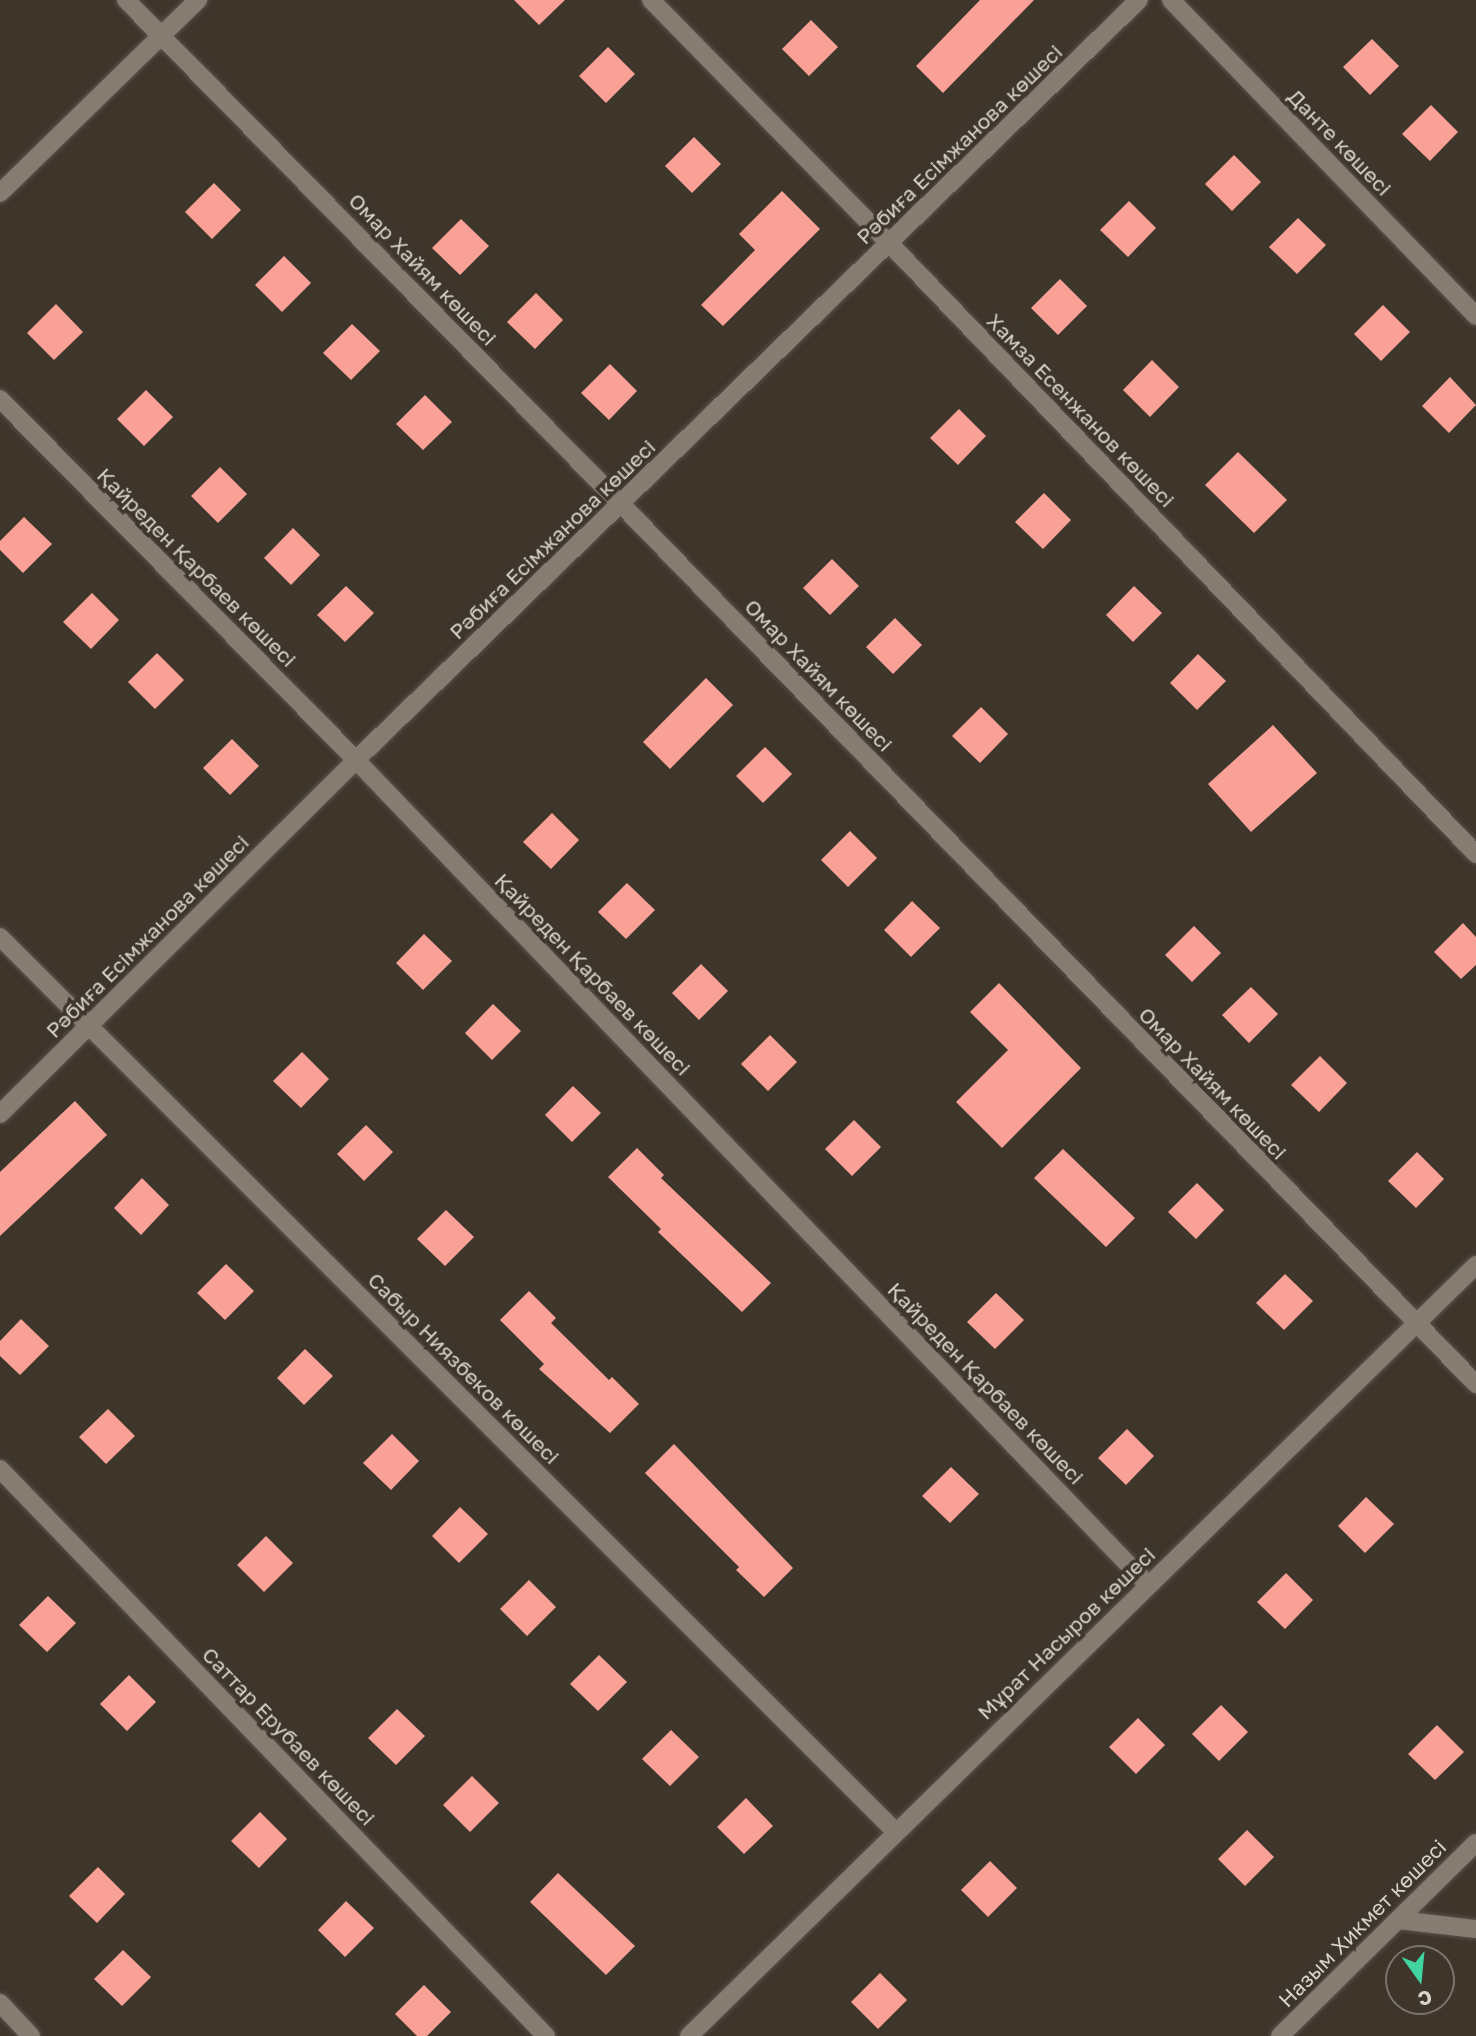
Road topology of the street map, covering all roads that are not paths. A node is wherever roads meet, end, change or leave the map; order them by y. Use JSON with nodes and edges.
{"nodes":[{"id":1,"x":126,"y":0,"type":"edge"},
{"id":2,"x":198,"y":0,"type":"edge"},
{"id":3,"x":651,"y":0,"type":"edge"},
{"id":4,"x":1139,"y":0,"type":"edge"},
{"id":5,"x":1171,"y":0,"type":"edge"},
{"id":6,"x":162,"y":35,"type":"junction"},
{"id":7,"x":0,"y":193,"type":"edge"},
{"id":8,"x":890,"y":244,"type":"junction"},
{"id":9,"x":1476,"y":316,"type":"edge"},
{"id":10,"x":0,"y":399,"type":"edge"},
{"id":11,"x":622,"y":505,"type":"junction"},
{"id":12,"x":356,"y":760,"type":"junction"},
{"id":13,"x":1476,"y":854,"type":"edge"},
{"id":14,"x":0,"y":937,"type":"edge"},
{"id":15,"x":89,"y":1026,"type":"junction"},
{"id":16,"x":0,"y":1114,"type":"edge"},
{"id":17,"x":1476,"y":1265,"type":"edge"},
{"id":18,"x":1415,"y":1324,"type":"junction"},
{"id":19,"x":1476,"y":1384,"type":"edge"},
{"id":20,"x":0,"y":1469,"type":"edge"},
{"id":21,"x":1148,"y":1585,"type":"junction"},
{"id":22,"x":895,"y":1831,"type":"junction"},
{"id":23,"x":1476,"y":1843,"type":"edge"},
{"id":24,"x":1399,"y":1920,"type":"junction"},
{"id":25,"x":1476,"y":1929,"type":"edge"},
{"id":26,"x":0,"y":2003,"type":"edge"},
{"id":27,"x":31,"y":2036,"type":"edge"},
{"id":28,"x":546,"y":2036,"type":"edge"},
{"id":29,"x":689,"y":2036,"type":"edge"},
{"id":30,"x":1280,"y":2036,"type":"edge"}],
"edges":[{"from":1,"to":6,"type":"street","name":"Омар Хайям көшесі"},
{"from":2,"to":6,"type":"street"},
{"from":3,"to":8,"type":"street","name":"Хамза Есенжанов көшесі"},
{"from":4,"to":8,"type":"street","name":"Рәбиға Есімжанова көшесі"},
{"from":5,"to":9,"type":"street","name":"Данте көшесі"},
{"from":6,"to":7,"type":"street"},
{"from":6,"to":11,"type":"street","name":"Омар Хайям көшесі"},
{"from":8,"to":11,"type":"street","name":"Рәбиға Есімжанова көшесі"},
{"from":8,"to":13,"type":"street","name":"Хамза Есенжанов көшесі"},
{"from":10,"to":12,"type":"street","name":"Қайреден Қарбаев көшесі"},
{"from":11,"to":12,"type":"street","name":"Рәбиға Есімжанова көшесі"},
{"from":11,"to":18,"type":"street","name":"Омар Хайям көшесі"},
{"from":12,"to":15,"type":"street","name":"Рәбиға Есімжанова көшесі"},
{"from":12,"to":21,"type":"street","name":"Қайреден Қарбаев көшесі"},
{"from":14,"to":15,"type":"street","name":"Сабыр Ниязбеков көшесі"},
{"from":15,"to":16,"type":"street","name":"Рәбиға Есімжанова көшесі"},
{"from":15,"to":22,"type":"street","name":"Сабыр Ниязбеков көшесі"},
{"from":17,"to":18,"type":"street","name":"Мұрат Насыров көшесі"},
{"from":18,"to":19,"type":"street","name":"Омар Хайям көшесі"},
{"from":18,"to":21,"type":"street","name":"Мұрат Насыров көшесі"},
{"from":20,"to":28,"type":"street","name":"Саттар Ерубаев көшесі"},
{"from":21,"to":22,"type":"street","name":"Мұрат Насыров көшесі"},
{"from":22,"to":29,"type":"street","name":"Мұрат Насыров көшесі"},
{"from":23,"to":24,"type":"street","name":"Назым Хикмет көшесі"},
{"from":24,"to":25,"type":"street"},
{"from":24,"to":30,"type":"street","name":"Назым Хикмет көшесі"},
{"from":26,"to":27,"type":"street"}]}
